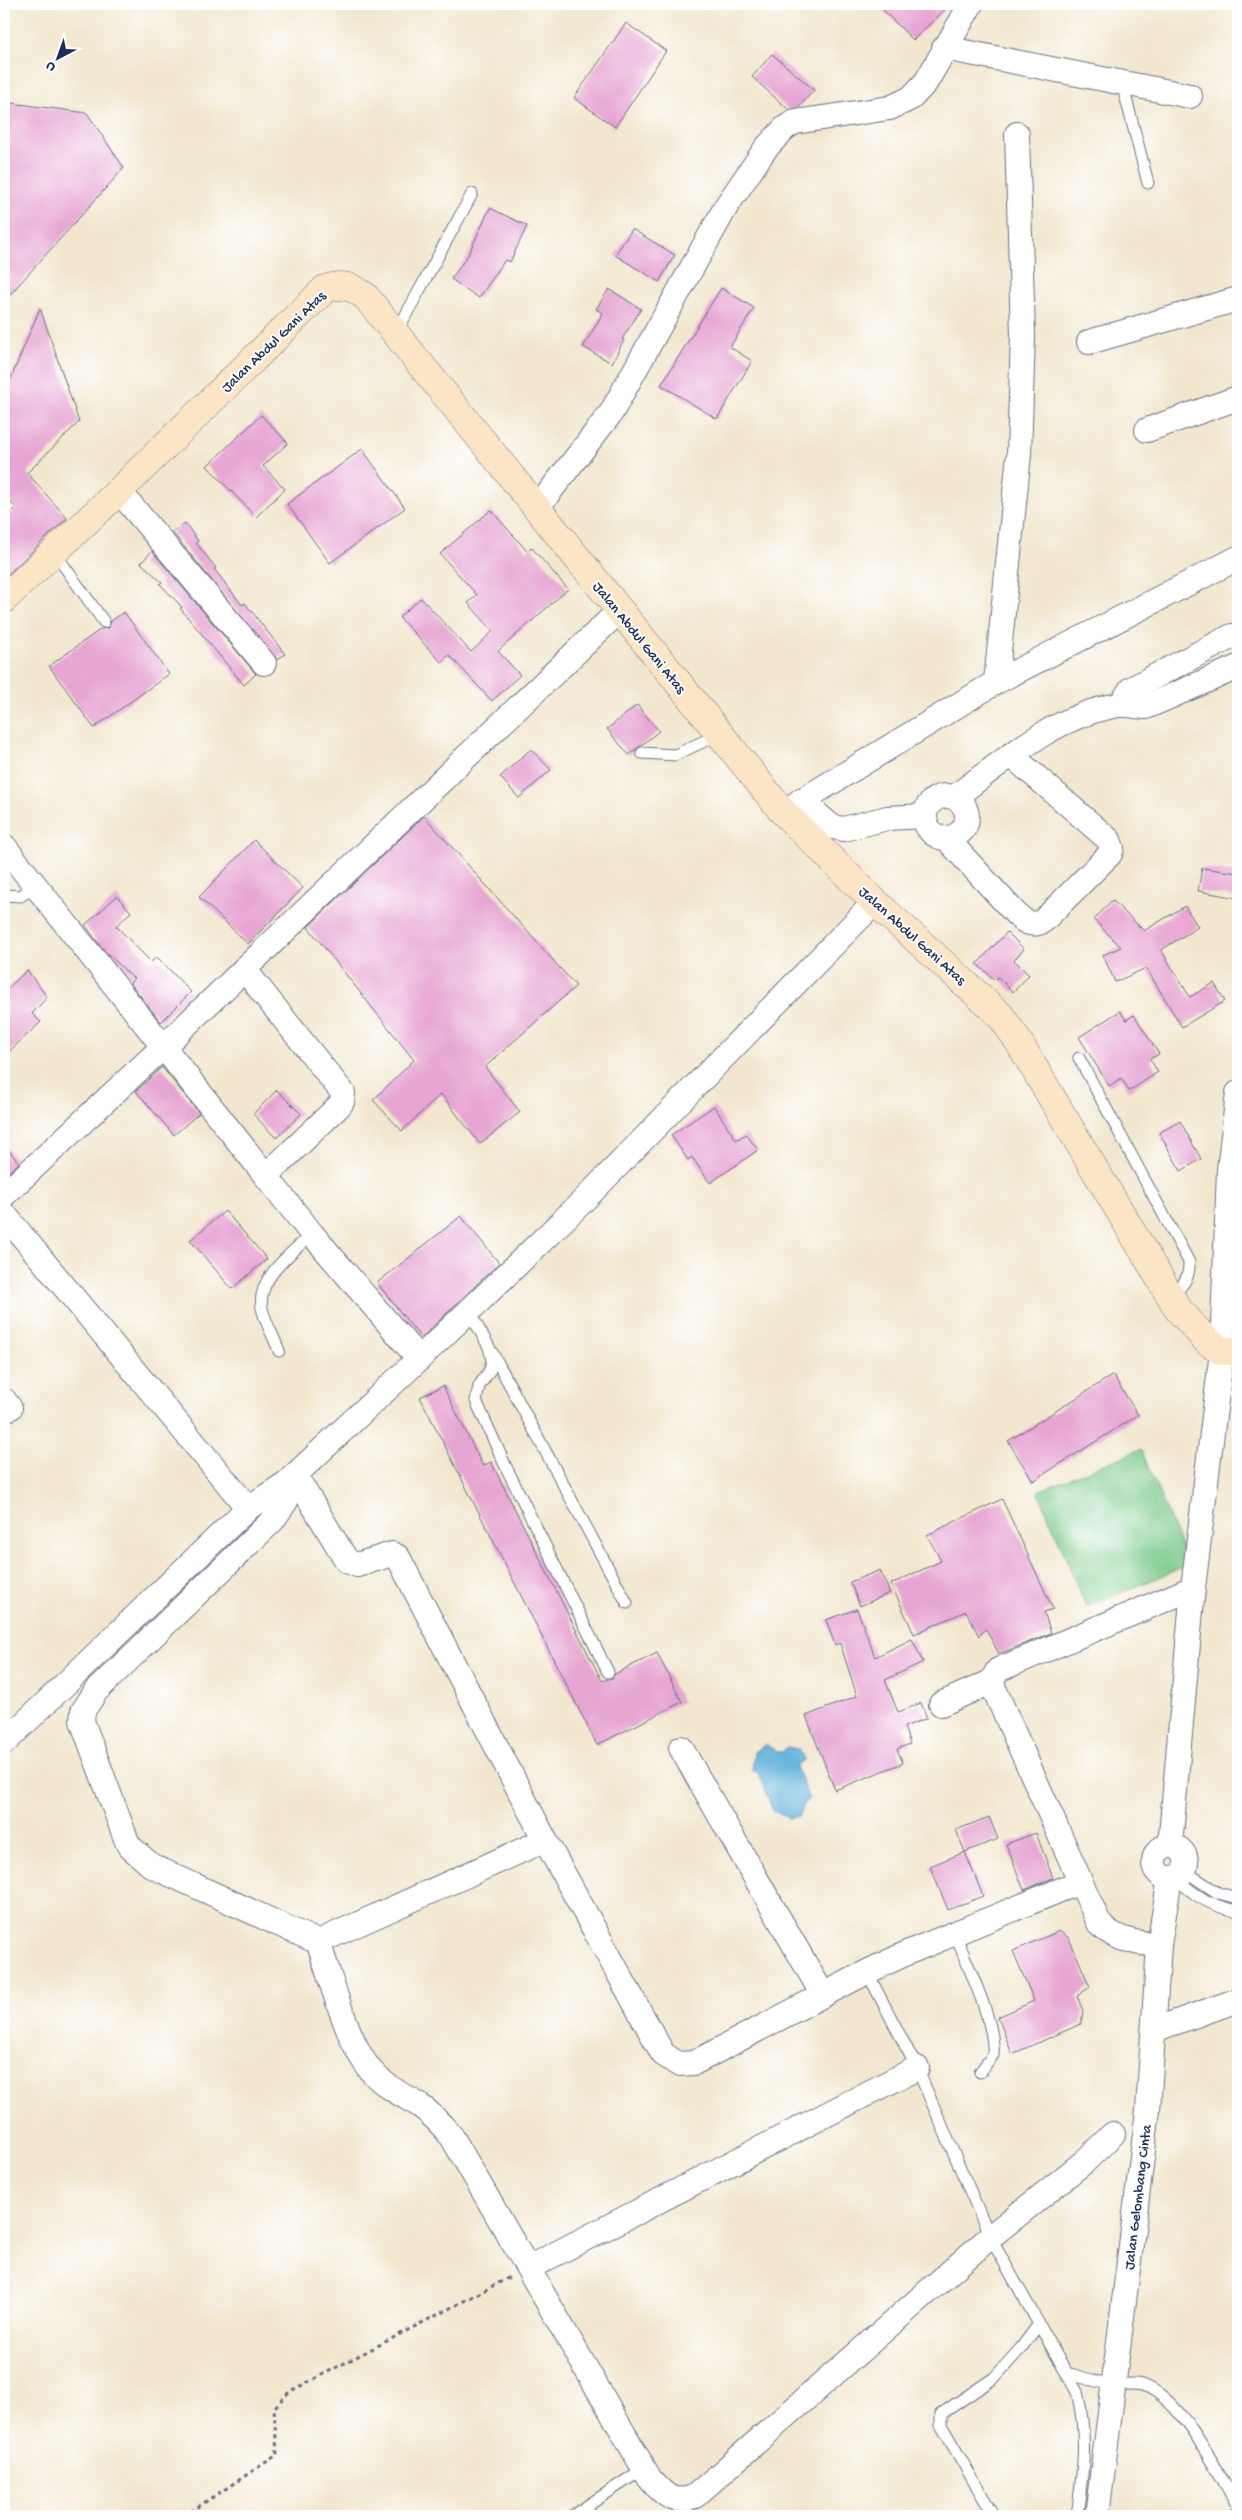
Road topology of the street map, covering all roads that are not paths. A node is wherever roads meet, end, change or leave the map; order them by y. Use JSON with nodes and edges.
{"nodes":[{"id":1,"x":971,"y":4,"type":"edge"},
{"id":2,"x":944,"y":48,"type":"junction"},
{"id":3,"x":1122,"y":83,"type":"junction"},
{"id":4,"x":1190,"y":96,"type":"dead end"},
{"id":5,"x":1016,"y":134,"type":"dead end"},
{"id":6,"x":1148,"y":183,"type":"dead end"},
{"id":7,"x":472,"y":194,"type":"dead end"},
{"id":8,"x":1238,"y":299,"type":"edge"},
{"id":9,"x":396,"y":334,"type":"junction"},
{"id":10,"x":1089,"y":342,"type":"dead end"},
{"id":11,"x":1238,"y":398,"type":"edge"},
{"id":12,"x":1147,"y":430,"type":"dead end"},
{"id":13,"x":119,"y":491,"type":"junction"},
{"id":14,"x":537,"y":508,"type":"junction"},
{"id":15,"x":54,"y":552,"type":"junction"},
{"id":16,"x":1238,"y":558,"type":"edge"},
{"id":17,"x":4,"y":599,"type":"edge"},
{"id":18,"x":619,"y":611,"type":"junction"},
{"id":19,"x":104,"y":622,"type":"dead end"},
{"id":20,"x":1238,"y":638,"type":"edge"},
{"id":21,"x":264,"y":662,"type":"dead end"},
{"id":22,"x":1238,"y":667,"type":"edge"},
{"id":23,"x":996,"y":682,"type":"junction"},
{"id":24,"x":1121,"y":704,"type":"junction"},
{"id":25,"x":719,"y":734,"type":"junction"},
{"id":26,"x":642,"y":753,"type":"dead end"},
{"id":27,"x":1011,"y":755,"type":"junction"},
{"id":28,"x":955,"y":797,"type":"junction"},
{"id":29,"x":792,"y":806,"type":"junction"},
{"id":30,"x":925,"y":816,"type":"junction"},
{"id":31,"x":946,"y":838,"type":"junction"},
{"id":32,"x":4,"y":846,"type":"edge"},
{"id":33,"x":35,"y":885,"type":"junction"},
{"id":34,"x":4,"y":895,"type":"edge"},
{"id":35,"x":875,"y":902,"type":"junction"},
{"id":36,"x":244,"y":969,"type":"junction"},
{"id":37,"x":164,"y":1046,"type":"junction"},
{"id":38,"x":1079,"y":1058,"type":"dead end"},
{"id":39,"x":1238,"y":1093,"type":"edge"},
{"id":40,"x":1233,"y":1168,"type":"edge"},
{"id":41,"x":266,"y":1176,"type":"junction"},
{"id":42,"x":4,"y":1195,"type":"edge"},
{"id":43,"x":4,"y":1214,"type":"edge"},
{"id":44,"x":312,"y":1234,"type":"junction"},
{"id":45,"x":1172,"y":1297,"type":"junction"},
{"id":46,"x":469,"y":1311,"type":"junction"},
{"id":47,"x":489,"y":1346,"type":"junction"},
{"id":48,"x":279,"y":1351,"type":"dead end"},
{"id":49,"x":1230,"y":1351,"type":"edge"},
{"id":50,"x":420,"y":1359,"type":"junction"},
{"id":51,"x":291,"y":1478,"type":"junction"},
{"id":52,"x":248,"y":1508,"type":"junction"},
{"id":53,"x":1193,"y":1588,"type":"junction"},
{"id":54,"x":627,"y":1602,"type":"dead end"},
{"id":55,"x":608,"y":1672,"type":"dead end"},
{"id":56,"x":991,"y":1682,"type":"junction"},
{"id":57,"x":941,"y":1704,"type":"dead end"},
{"id":58,"x":4,"y":1743,"type":"edge"},
{"id":59,"x":681,"y":1748,"type":"dead end"},
{"id":60,"x":545,"y":1840,"type":"junction"},
{"id":61,"x":1176,"y":1875,"type":"junction"},
{"id":62,"x":1080,"y":1882,"type":"junction"},
{"id":63,"x":1238,"y":1898,"type":"edge"},
{"id":64,"x":1238,"y":1911,"type":"edge"},
{"id":65,"x":955,"y":1934,"type":"junction"},
{"id":66,"x":318,"y":1942,"type":"junction"},
{"id":67,"x":1159,"y":1945,"type":"junction"},
{"id":68,"x":867,"y":1972,"type":"junction"},
{"id":69,"x":823,"y":1995,"type":"junction"},
{"id":70,"x":1238,"y":2000,"type":"edge"},
{"id":71,"x":1154,"y":2030,"type":"junction"},
{"id":72,"x":917,"y":2068,"type":"junction"},
{"id":73,"x":980,"y":2072,"type":"dead end"},
{"id":74,"x":1113,"y":2134,"type":"dead end"},
{"id":75,"x":990,"y":2237,"type":"junction"},
{"id":76,"x":528,"y":2268,"type":"junction"},
{"id":77,"x":1039,"y":2324,"type":"junction"},
{"id":78,"x":1067,"y":2373,"type":"junction"},
{"id":79,"x":1113,"y":2385,"type":"junction"},
{"id":80,"x":644,"y":2469,"type":"junction"},
{"id":81,"x":1238,"y":2506,"type":"edge"},
{"id":82,"x":1084,"y":2515,"type":"edge"},
{"id":83,"x":572,"y":2516,"type":"edge"},
{"id":84,"x":994,"y":2516,"type":"edge"},
{"id":85,"x":1065,"y":2516,"type":"edge"}],
"edges":[{"from":1,"to":2,"type":"street"},
{"from":2,"to":3,"type":"street"},
{"from":2,"to":14,"type":"street"},
{"from":3,"to":4,"type":"street"},
{"from":3,"to":6,"type":"lane"},
{"from":5,"to":23,"type":"street"},
{"from":7,"to":9,"type":"lane"},
{"from":8,"to":10,"type":"street"},
{"from":9,"to":13,"type":"street","name":"Jalan Abdul Gani Atas"},
{"from":9,"to":14,"type":"street","name":"Jalan Abdul Gani Atas"},
{"from":11,"to":12,"type":"street"},
{"from":13,"to":15,"type":"street","name":"Jalan Abdul Gani Atas"},
{"from":13,"to":21,"type":"street"},
{"from":14,"to":18,"type":"street","name":"Jalan Abdul Gani Atas"},
{"from":15,"to":17,"type":"street","name":"Jalan Abdul Gani Atas"},
{"from":15,"to":19,"type":"lane"},
{"from":16,"to":23,"type":"street"},
{"from":18,"to":25,"type":"street","name":"Jalan Abdul Gani Atas"},
{"from":18,"to":36,"type":"street"},
{"from":20,"to":24,"type":"street"},
{"from":22,"to":24,"type":"street"},
{"from":23,"to":29,"type":"street"},
{"from":24,"to":27,"type":"street"},
{"from":25,"to":26,"type":"lane"},
{"from":25,"to":29,"type":"street","name":"Jalan Abdul Gani Atas"},
{"from":27,"to":28,"type":"street"},
{"from":27,"to":31,"type":"street"},
{"from":28,"to":30,"type":"street"},
{"from":28,"to":31,"type":"street"},
{"from":29,"to":30,"type":"street"},
{"from":29,"to":35,"type":"street","name":"Jalan Abdul Gani Atas"},
{"from":30,"to":31,"type":"street"},
{"from":32,"to":33,"type":"street"},
{"from":33,"to":34,"type":"lane"},
{"from":33,"to":37,"type":"street"},
{"from":35,"to":45,"type":"street","name":"Jalan Abdul Gani Atas"},
{"from":35,"to":46,"type":"street"},
{"from":36,"to":37,"type":"street"},
{"from":36,"to":41,"type":"street"},
{"from":37,"to":41,"type":"street"},
{"from":37,"to":42,"type":"street"},
{"from":38,"to":45,"type":"lane"},
{"from":39,"to":40,"type":"street"},
{"from":40,"to":49,"type":"street"},
{"from":41,"to":44,"type":"street"},
{"from":43,"to":52,"type":"street"},
{"from":44,"to":48,"type":"lane"},
{"from":44,"to":50,"type":"street"},
{"from":45,"to":49,"type":"street","name":"Jalan Abdul Gani Atas"},
{"from":46,"to":47,"type":"lane"},
{"from":46,"to":50,"type":"street"},
{"from":47,"to":54,"type":"lane"},
{"from":47,"to":55,"type":"lane"},
{"from":49,"to":53,"type":"street"},
{"from":50,"to":51,"type":"street"},
{"from":51,"to":52,"type":"street"},
{"from":51,"to":60,"type":"street"},
{"from":51,"to":66,"type":"street"},
{"from":52,"to":58,"type":"street"},
{"from":53,"to":56,"type":"street"},
{"from":53,"to":61,"type":"street"},
{"from":56,"to":57,"type":"street"},
{"from":56,"to":62,"type":"street"},
{"from":59,"to":69,"type":"street"},
{"from":60,"to":66,"type":"street"},
{"from":60,"to":69,"type":"street"},
{"from":61,"to":63,"type":"lane"},
{"from":61,"to":64,"type":"lane"},
{"from":61,"to":67,"type":"street","name":"Jalan Gelombang Cinta"},
{"from":62,"to":65,"type":"street"},
{"from":62,"to":67,"type":"street"},
{"from":65,"to":68,"type":"street"},
{"from":65,"to":73,"type":"lane"},
{"from":66,"to":76,"type":"street"},
{"from":67,"to":71,"type":"street","name":"Jalan Gelombang Cinta"},
{"from":68,"to":69,"type":"street"},
{"from":68,"to":72,"type":"lane"},
{"from":70,"to":71,"type":"street"},
{"from":71,"to":79,"type":"street","name":"Jalan Gelombang Cinta"},
{"from":72,"to":75,"type":"lane"},
{"from":72,"to":76,"type":"street"},
{"from":74,"to":75,"type":"street"},
{"from":75,"to":77,"type":"lane"},
{"from":75,"to":80,"type":"street"},
{"from":76,"to":80,"type":"street"},
{"from":77,"to":78,"type":"lane"},
{"from":77,"to":84,"type":"lane"},
{"from":78,"to":79,"type":"lane"},
{"from":78,"to":82,"type":"lane"},
{"from":79,"to":81,"type":"lane"},
{"from":79,"to":82,"type":"street","name":"Jalan Gelombang Cinta"},
{"from":80,"to":83,"type":"lane"},
{"from":82,"to":85,"type":"lane"}]}
